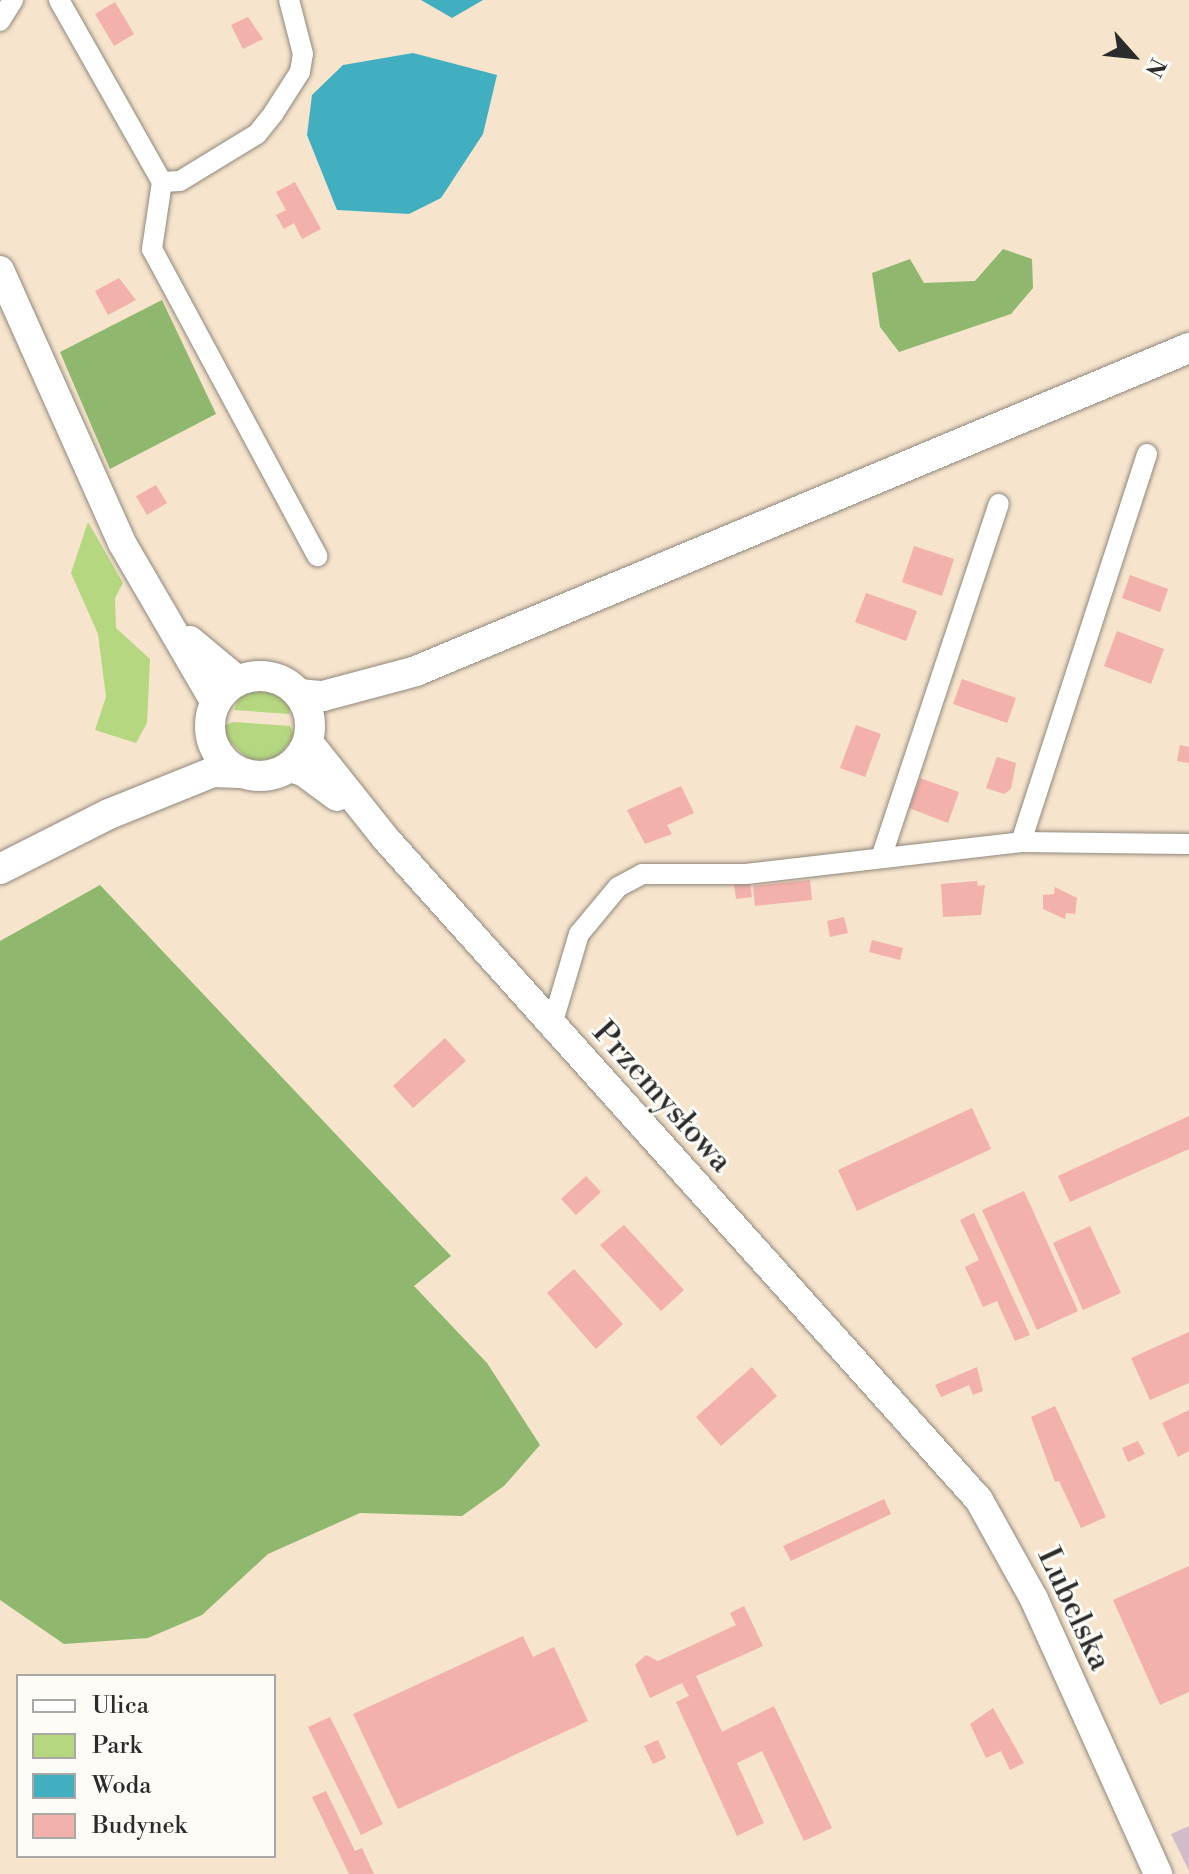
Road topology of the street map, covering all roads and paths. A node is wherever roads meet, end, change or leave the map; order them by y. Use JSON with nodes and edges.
{"nodes":[{"id":1,"x":13,"y":0,"type":"edge"},
{"id":2,"x":59,"y":0,"type":"edge"},
{"id":3,"x":289,"y":0,"type":"edge"},
{"id":4,"x":0,"y":21,"type":"edge"},
{"id":5,"x":162,"y":182,"type":"junction"},
{"id":6,"x":0,"y":270,"type":"edge"},
{"id":7,"x":1189,"y":341,"type":"edge"},
{"id":8,"x":1189,"y":348,"type":"edge"},
{"id":9,"x":1145,"y":363,"type":"junction"},
{"id":10,"x":1147,"y":454,"type":"dead end"},
{"id":11,"x":999,"y":504,"type":"dead end"},
{"id":12,"x":317,"y":556,"type":"dead end"},
{"id":13,"x":161,"y":612,"type":"junction"},
{"id":14,"x":416,"y":671,"type":"junction"},
{"id":15,"x":238,"y":680,"type":"junction"},
{"id":16,"x":299,"y":694,"type":"junction"},
{"id":17,"x":215,"y":703,"type":"junction"},
{"id":18,"x":210,"y":736,"type":"junction"},
{"id":19,"x":308,"y":741,"type":"junction"},
{"id":20,"x":289,"y":768,"type":"junction"},
{"id":21,"x":240,"y":773,"type":"junction"},
{"id":22,"x":109,"y":814,"type":"junction"},
{"id":23,"x":386,"y":839,"type":"junction"},
{"id":24,"x":1021,"y":842,"type":"junction"},
{"id":25,"x":1189,"y":844,"type":"edge"},
{"id":26,"x":882,"y":855,"type":"junction"},
{"id":27,"x":0,"y":869,"type":"edge"},
{"id":28,"x":552,"y":1025,"type":"junction"},
{"id":29,"x":890,"y":1397,"type":"joint"},
{"id":30,"x":1158,"y":1874,"type":"edge"}],
"edges":[{"from":1,"to":4,"type":"street"},
{"from":2,"to":5,"type":"street"},
{"from":3,"to":5,"type":"street"},
{"from":5,"to":12,"type":"street"},
{"from":6,"to":13,"type":"street"},
{"from":7,"to":9,"type":"main road"},
{"from":8,"to":9,"type":"main road"},
{"from":9,"to":14,"type":"main road"},
{"from":10,"to":24,"type":"street"},
{"from":11,"to":26,"type":"street"},
{"from":13,"to":15,"type":"street"},
{"from":13,"to":17,"type":"street"},
{"from":14,"to":16,"type":"main road"},
{"from":14,"to":19,"type":"main road"},
{"from":15,"to":16,"type":"main road"},
{"from":15,"to":17,"type":"main road"},
{"from":16,"to":19,"type":"main road"},
{"from":17,"to":18,"type":"main road"},
{"from":18,"to":21,"type":"main road"},
{"from":18,"to":22,"type":"main road"},
{"from":19,"to":20,"type":"main road"},
{"from":19,"to":23,"type":"street","name":"Przemysłowa"},
{"from":20,"to":21,"type":"main road"},
{"from":20,"to":23,"type":"street","name":"Przemysłowa"},
{"from":21,"to":22,"type":"main road"},
{"from":22,"to":27,"type":"main road"},
{"from":23,"to":28,"type":"street","name":"Przemysłowa"},
{"from":24,"to":25,"type":"street"},
{"from":24,"to":26,"type":"street"},
{"from":26,"to":28,"type":"street"},
{"from":28,"to":29,"type":"street","name":"Przemysłowa"},
{"from":29,"to":30,"type":"street","name":"Lubelska"}]}
